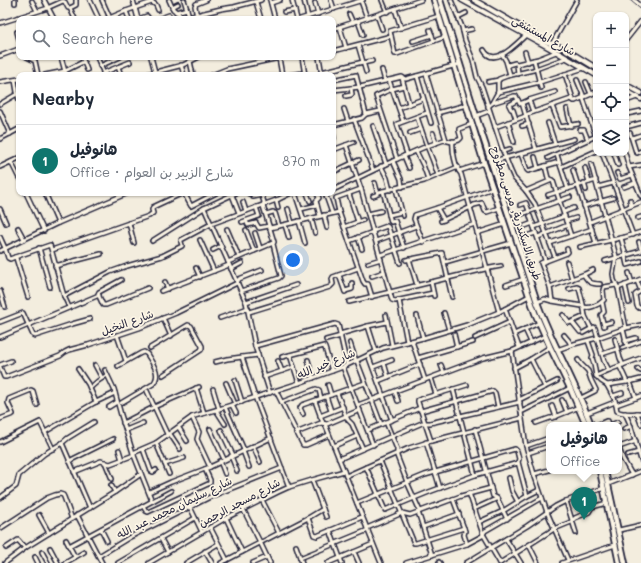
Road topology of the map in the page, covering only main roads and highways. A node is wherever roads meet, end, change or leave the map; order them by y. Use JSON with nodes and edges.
{"nodes":[{"id":1,"x":434,"y":0,"type":"edge"},
{"id":2,"x":440,"y":0,"type":"edge"},
{"id":3,"x":455,"y":50,"type":"junction"},
{"id":4,"x":450,"y":52,"type":"junction"},
{"id":5,"x":585,"y":422,"type":"edge"},
{"id":6,"x":590,"y":422,"type":"edge"},
{"id":7,"x":601,"y":474,"type":"edge"},
{"id":8,"x":606,"y":474,"type":"edge"},
{"id":9,"x":619,"y":563,"type":"edge"},
{"id":10,"x":625,"y":563,"type":"edge"}],
"edges":[{"from":1,"to":4,"type":"main road","name":"طريق الاسكندرية, مرسى مطروح"},
{"from":2,"to":3,"type":"main road","name":"طريق الاسكندرية, مرسى مطروح"},
{"from":3,"to":4,"type":"main road"},
{"from":3,"to":6,"type":"main road","name":"طريق الاسكندرية, مرسى مطروح"},
{"from":4,"to":5,"type":"main road","name":"طريق الاسكندرية, مرسى مطروح"},
{"from":7,"to":9,"type":"main road"},
{"from":8,"to":10,"type":"main road"}]}
